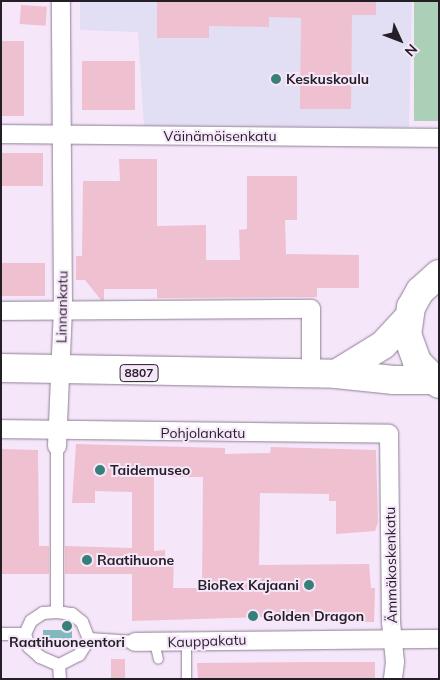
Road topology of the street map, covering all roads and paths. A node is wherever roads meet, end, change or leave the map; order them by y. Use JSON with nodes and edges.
{"nodes":[{"id":1,"x":61,"y":1,"type":"edge"},
{"id":2,"x":1,"y":134,"type":"edge"},
{"id":3,"x":62,"y":135,"type":"junction"},
{"id":4,"x":439,"y":138,"type":"edge"},
{"id":5,"x":436,"y":270,"type":"edge"},
{"id":6,"x":62,"y":310,"type":"junction"},
{"id":7,"x":1,"y":311,"type":"edge"},
{"id":8,"x":407,"y":319,"type":"junction"},
{"id":9,"x":1,"y":368,"type":"edge"},
{"id":10,"x":60,"y":370,"type":"junction"},
{"id":11,"x":324,"y":375,"type":"junction"},
{"id":12,"x":435,"y":382,"type":"edge"},
{"id":13,"x":1,"y":429,"type":"edge"},
{"id":14,"x":57,"y":439,"type":"junction"},
{"id":15,"x":390,"y":451,"type":"joint"},
{"id":16,"x":57,"y":612,"type":"junction"},
{"id":17,"x":1,"y":634,"type":"edge"},
{"id":18,"x":25,"y":634,"type":"junction"},
{"id":19,"x":90,"y":639,"type":"junction"},
{"id":20,"x":393,"y":639,"type":"junction"},
{"id":21,"x":439,"y":639,"type":"edge"},
{"id":22,"x":186,"y":641,"type":"junction"},
{"id":23,"x":135,"y":642,"type":"joint"},
{"id":24,"x":59,"y":665,"type":"junction"},
{"id":25,"x":60,"y":679,"type":"edge"},
{"id":26,"x":186,"y":679,"type":"edge"},
{"id":27,"x":393,"y":679,"type":"edge"}],
"edges":[{"from":1,"to":3,"type":"street","name":"Linnankatu"},
{"from":2,"to":3,"type":"street","name":"Väinämöisenkatu"},
{"from":3,"to":4,"type":"street","name":"Väinämöisenkatu"},
{"from":3,"to":6,"type":"street","name":"Linnankatu"},
{"from":5,"to":8,"type":"main road"},
{"from":6,"to":7,"type":"street"},
{"from":6,"to":10,"type":"street","name":"Linnankatu"},
{"from":6,"to":11,"type":"street"},
{"from":8,"to":11,"type":"main road"},
{"from":8,"to":12,"type":"main road"},
{"from":9,"to":10,"type":"main road","number":"8807"},
{"from":10,"to":11,"type":"main road","number":"8807"},
{"from":10,"to":14,"type":"street","name":"Linnankatu"},
{"from":11,"to":12,"type":"main road"},
{"from":13,"to":14,"type":"street","name":"Pohjolankatu"},
{"from":14,"to":15,"type":"street","name":"Pohjolankatu"},
{"from":14,"to":16,"type":"street","name":"Linnankatu"},
{"from":15,"to":20,"type":"street","name":"Ämmäkoskenkatu"},
{"from":16,"to":18,"type":"street"},
{"from":16,"to":19,"type":"street"},
{"from":17,"to":18,"type":"street"},
{"from":18,"to":24,"type":"street"},
{"from":19,"to":23,"type":"street","name":"Kauppakatu"},
{"from":19,"to":24,"type":"street"},
{"from":20,"to":21,"type":"street","name":"Kauppakatu"},
{"from":20,"to":22,"type":"street","name":"Kauppakatu"},
{"from":20,"to":27,"type":"street","name":"Ämmäkoskenkatu"},
{"from":22,"to":23,"type":"street","name":"Kauppakatu"},
{"from":22,"to":26,"type":"lane"},
{"from":24,"to":25,"type":"street"}]}
